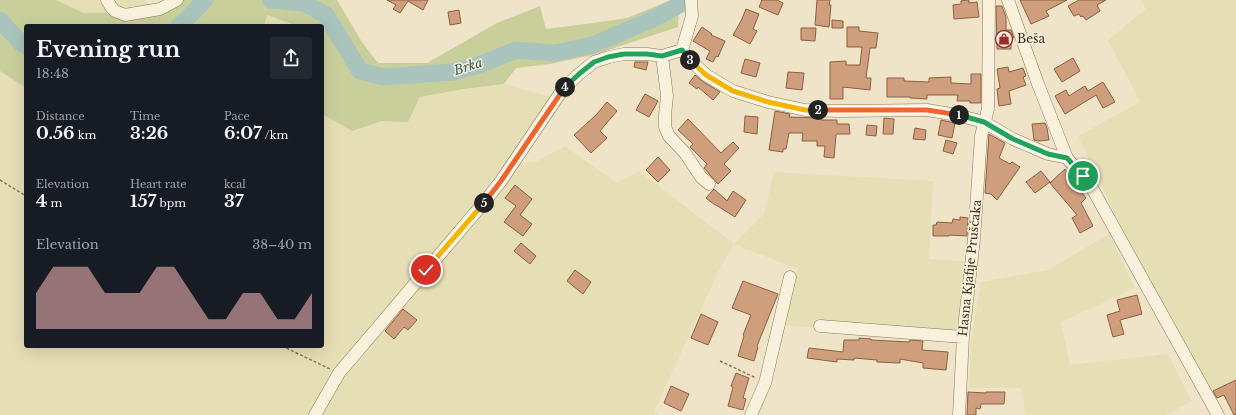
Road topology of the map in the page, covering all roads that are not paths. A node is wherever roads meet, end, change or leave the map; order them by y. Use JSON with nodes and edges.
{"nodes":[{"id":1,"x":107,"y":0,"type":"edge"},
{"id":2,"x":177,"y":0,"type":"edge"},
{"id":3,"x":691,"y":0,"type":"edge"},
{"id":4,"x":989,"y":0,"type":"edge"},
{"id":5,"x":1008,"y":0,"type":"edge"},
{"id":6,"x":682,"y":50,"type":"junction"},
{"id":7,"x":662,"y":56,"type":"junction"},
{"id":8,"x":984,"y":122,"type":"junction"},
{"id":9,"x":1067,"y":158,"type":"junction"},
{"id":10,"x":709,"y":184,"type":"dead end"},
{"id":11,"x":790,"y":277,"type":"dead end"},
{"id":12,"x":820,"y":326,"type":"dead end"},
{"id":13,"x":963,"y":337,"type":"junction"},
{"id":14,"x":315,"y":415,"type":"edge"},
{"id":15,"x":751,"y":415,"type":"edge"},
{"id":16,"x":958,"y":415,"type":"edge"},
{"id":17,"x":1218,"y":415,"type":"edge"}],
"edges":[{"from":1,"to":2,"type":"street"},
{"from":3,"to":6,"type":"street"},
{"from":4,"to":8,"type":"street","name":"Hasna Kjafije Prušćaka"},
{"from":5,"to":9,"type":"street"},
{"from":6,"to":7,"type":"street"},
{"from":6,"to":8,"type":"street"},
{"from":7,"to":10,"type":"street"},
{"from":7,"to":14,"type":"street"},
{"from":8,"to":9,"type":"street"},
{"from":8,"to":13,"type":"street","name":"Hasna Kjafije Prušćaka"},
{"from":9,"to":17,"type":"street"},
{"from":11,"to":15,"type":"street"},
{"from":12,"to":13,"type":"street"},
{"from":13,"to":16,"type":"street","name":"Hasna Kjafije Prušćaka"}]}
